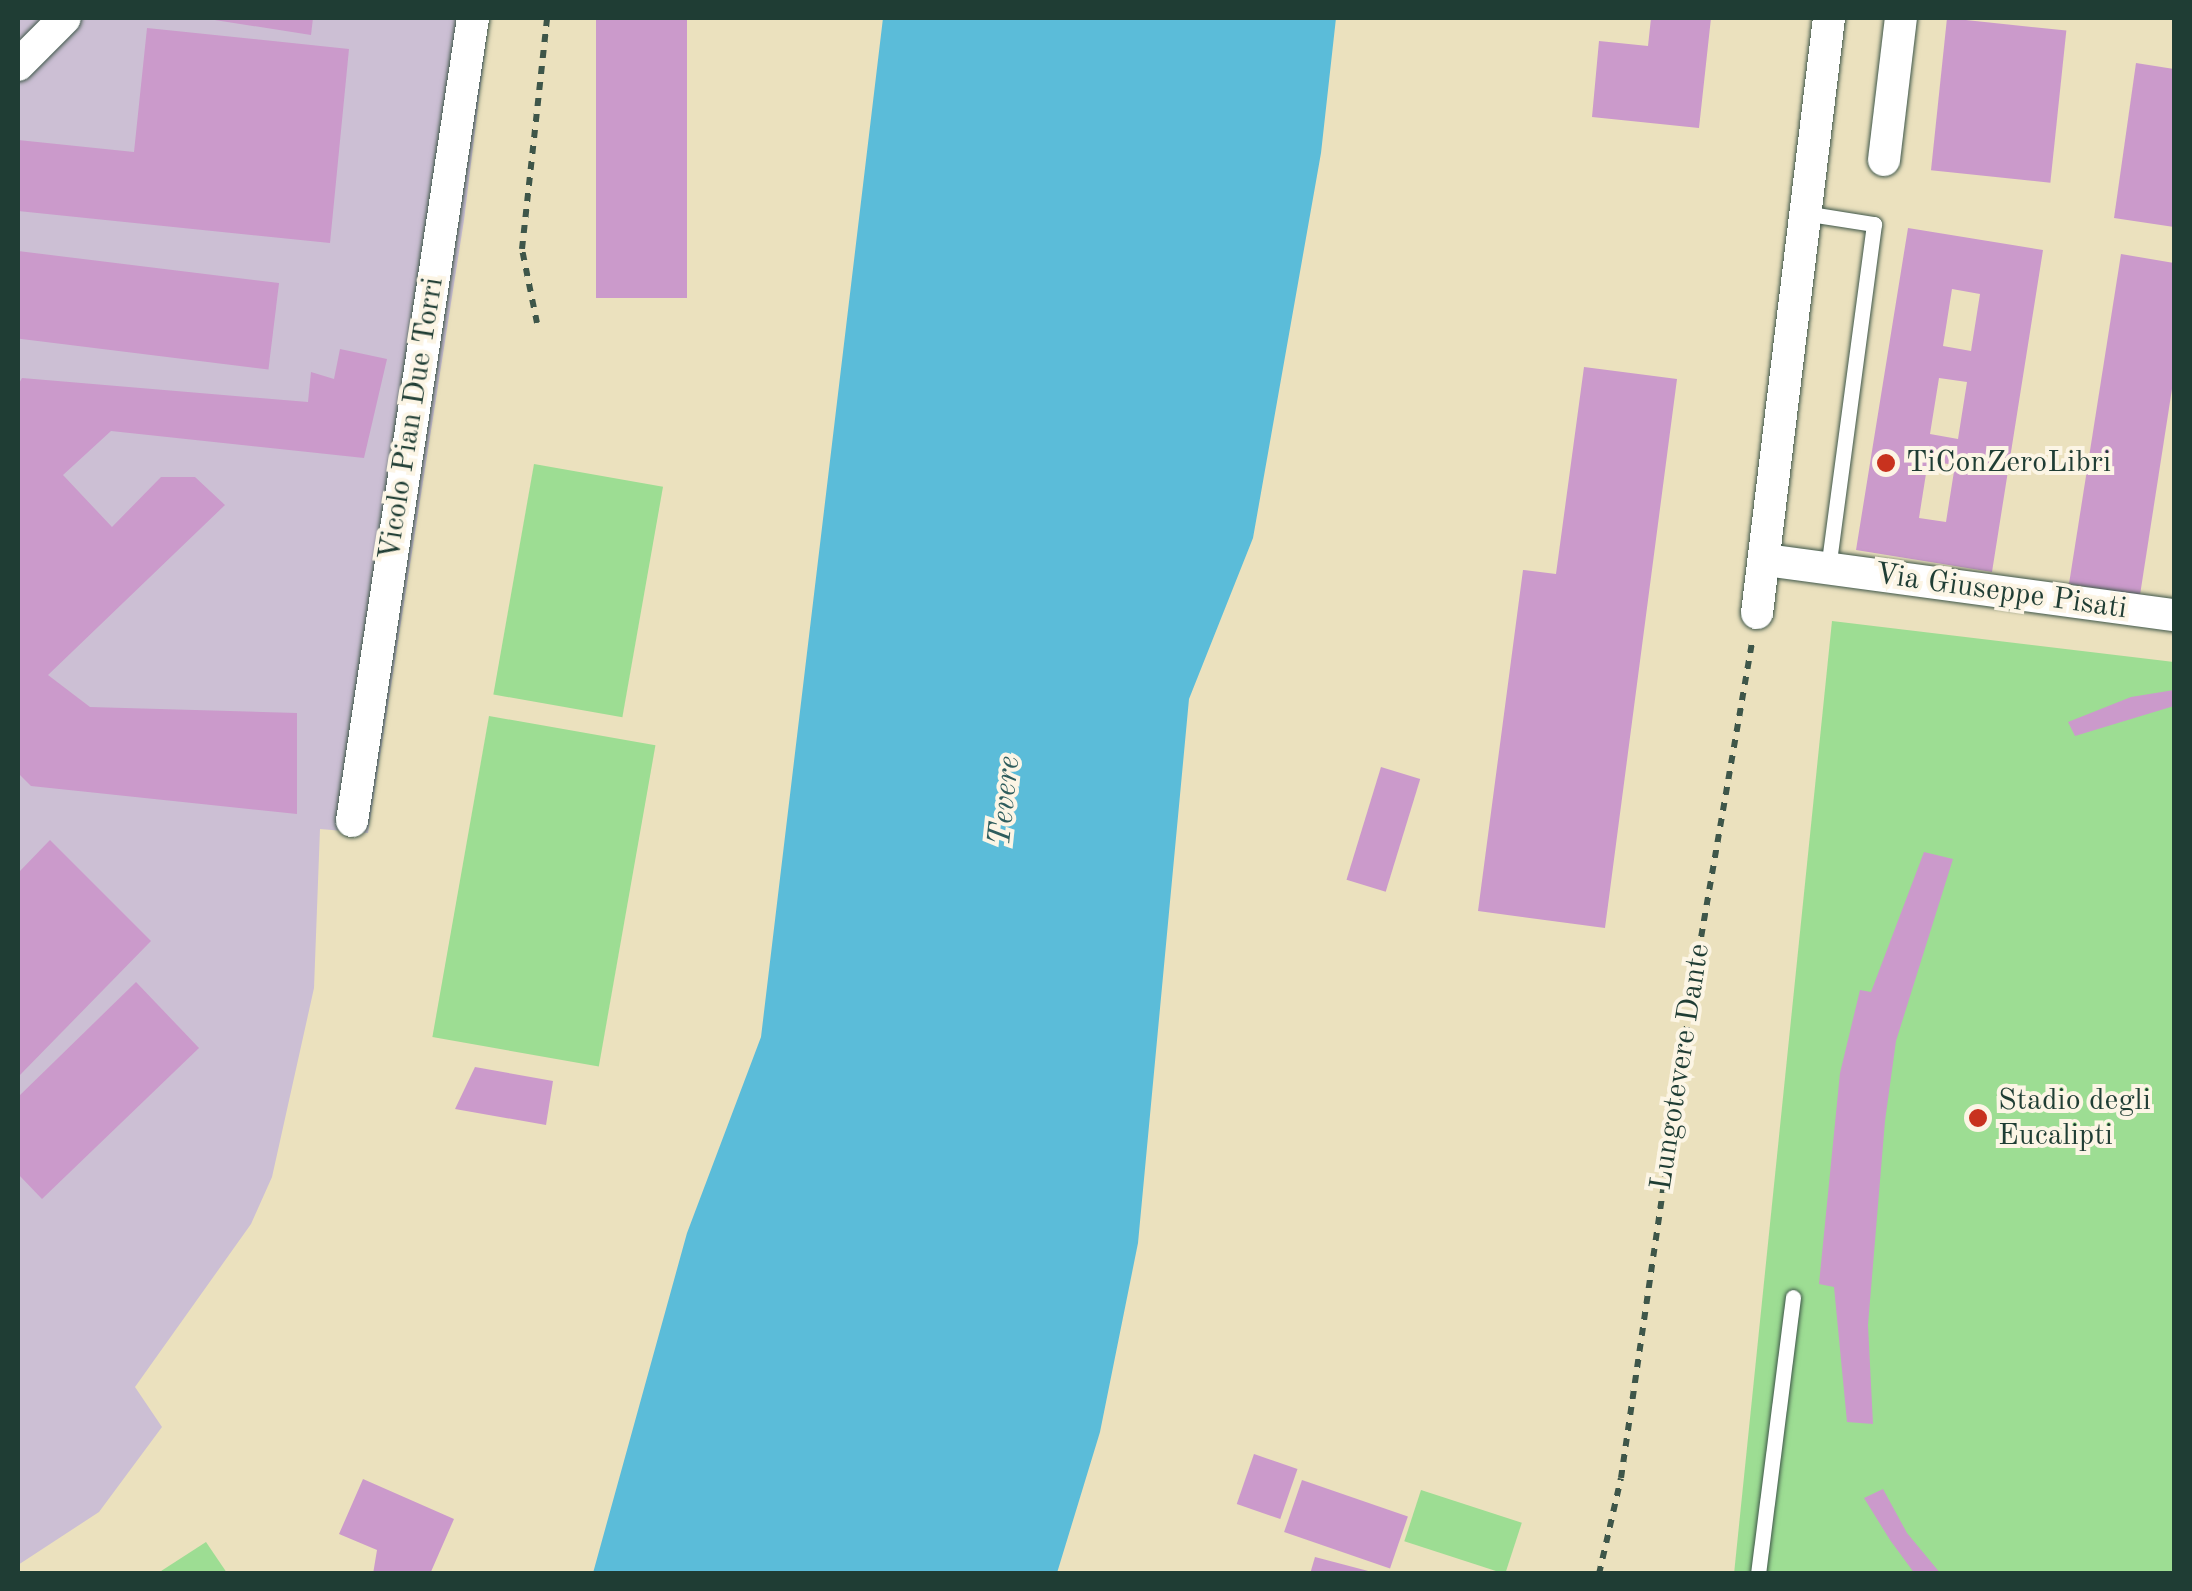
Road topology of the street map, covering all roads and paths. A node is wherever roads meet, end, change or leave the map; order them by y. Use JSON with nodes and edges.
{"nodes":[{"id":1,"x":65,"y":18,"type":"edge"},
{"id":2,"x":473,"y":18,"type":"edge"},
{"id":3,"x":548,"y":18,"type":"edge"},
{"id":4,"x":1829,"y":18,"type":"edge"},
{"id":5,"x":1900,"y":18,"type":"edge"},
{"id":6,"x":18,"y":65,"type":"edge"},
{"id":7,"x":1884,"y":160,"type":"dead end"},
{"id":8,"x":1810,"y":214,"type":"junction"},
{"id":9,"x":537,"y":323,"type":"dead end"},
{"id":10,"x":1766,"y":560,"type":"junction"},
{"id":11,"x":1828,"y":568,"type":"junction"},
{"id":12,"x":1757,"y":613,"type":"joint"},
{"id":13,"x":2174,"y":615,"type":"edge"},
{"id":14,"x":352,"y":821,"type":"dead end"},
{"id":15,"x":1793,"y":1298,"type":"dead end"},
{"id":16,"x":1599,"y":1574,"type":"edge"},
{"id":17,"x":1758,"y":1574,"type":"edge"}],
"edges":[{"from":1,"to":6,"type":"street"},
{"from":2,"to":14,"type":"street","name":"Vicolo Pian Due Torri"},
{"from":3,"to":9,"type":"path"},
{"from":4,"to":8,"type":"street"},
{"from":5,"to":7,"type":"street"},
{"from":8,"to":10,"type":"street"},
{"from":8,"to":11,"type":"lane"},
{"from":10,"to":11,"type":"street"},
{"from":10,"to":12,"type":"street"},
{"from":11,"to":13,"type":"street","name":"Via Giuseppe Pisati"},
{"from":12,"to":16,"type":"path","name":"Lungotevere Dante"},
{"from":15,"to":17,"type":"lane"}]}
